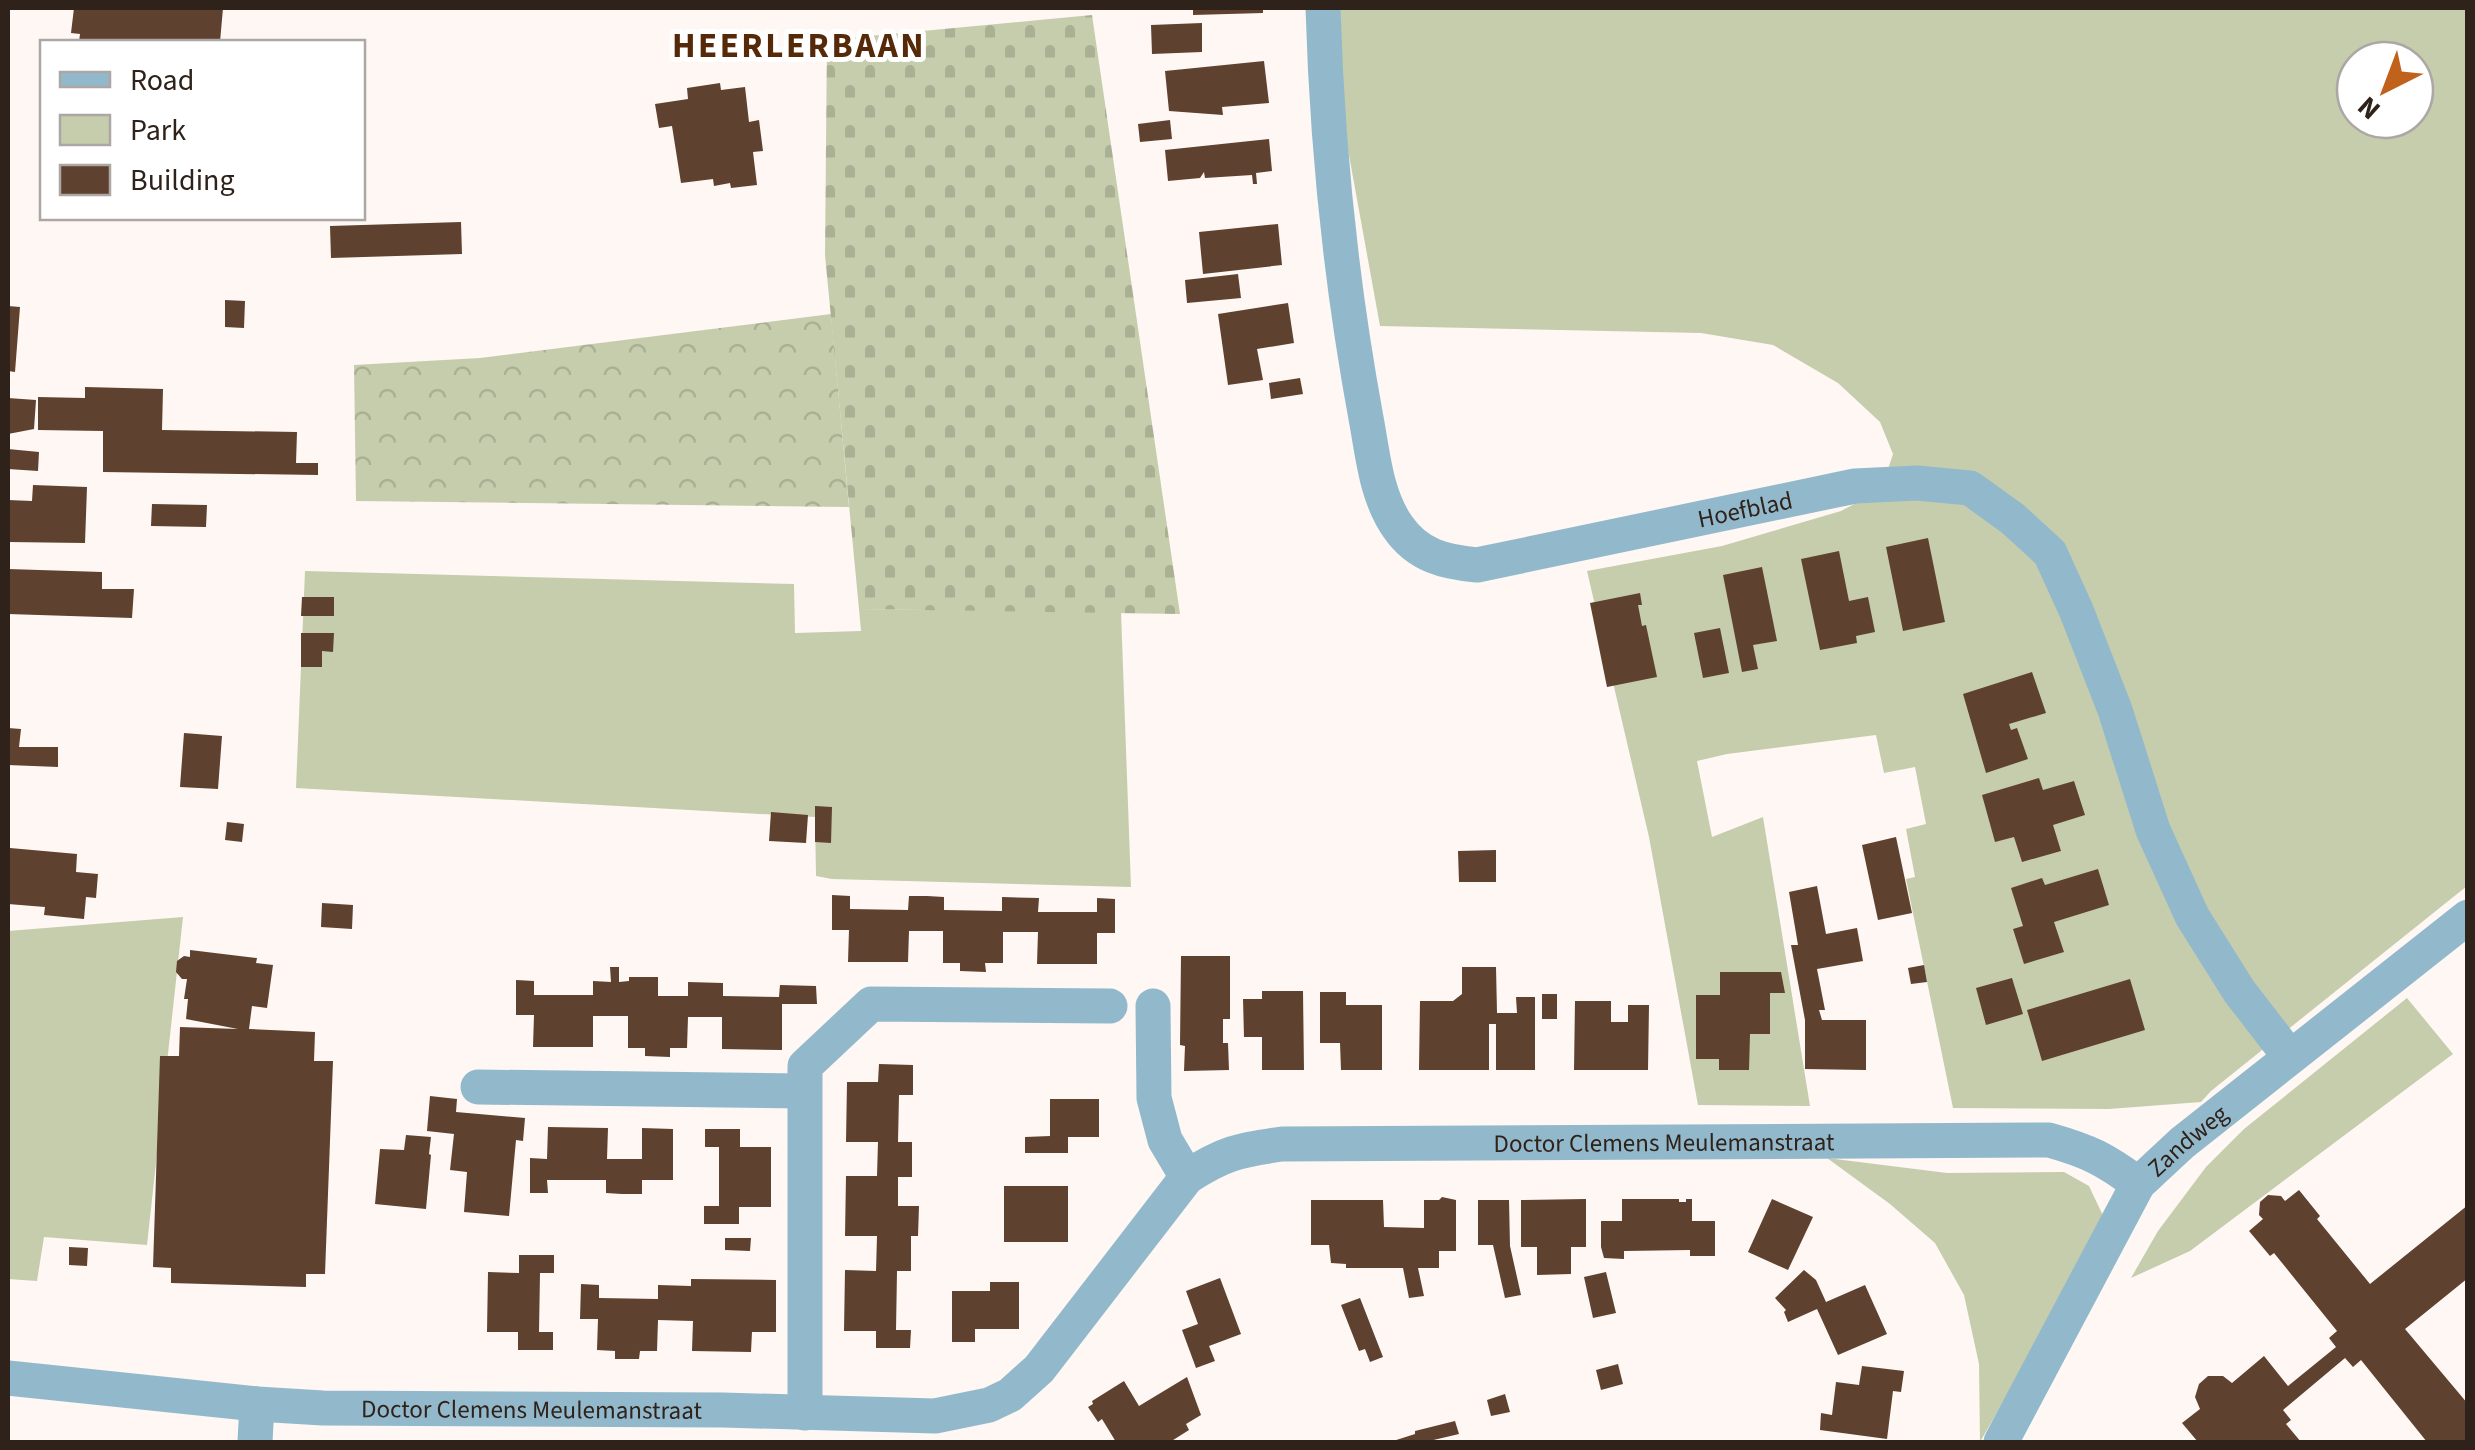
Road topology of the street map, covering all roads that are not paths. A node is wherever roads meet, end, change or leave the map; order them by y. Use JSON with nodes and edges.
{"nodes":[{"id":1,"x":1324,"y":8,"type":"edge"},
{"id":2,"x":2468,"y":917,"type":"edge"},
{"id":3,"x":1110,"y":1006,"type":"dead end"},
{"id":4,"x":1153,"y":1006,"type":"dead end"},
{"id":5,"x":2290,"y":1057,"type":"junction"},
{"id":6,"x":478,"y":1087,"type":"dead end"},
{"id":7,"x":804,"y":1092,"type":"junction"},
{"id":8,"x":1186,"y":1178,"type":"junction"},
{"id":9,"x":2138,"y":1184,"type":"junction"},
{"id":10,"x":8,"y":1378,"type":"edge"},
{"id":11,"x":257,"y":1404,"type":"junction"},
{"id":12,"x":806,"y":1413,"type":"junction"},
{"id":13,"x":256,"y":1442,"type":"edge"},
{"id":14,"x":2001,"y":1442,"type":"edge"}],
"edges":[{"from":1,"to":5,"type":"street","name":"Hoefblad"},
{"from":2,"to":5,"type":"street","name":"Zandweg"},
{"from":3,"to":7,"type":"street"},
{"from":4,"to":8,"type":"street"},
{"from":5,"to":9,"type":"street","name":"Zandweg"},
{"from":6,"to":7,"type":"street"},
{"from":7,"to":12,"type":"street"},
{"from":8,"to":9,"type":"street","name":"Doctor Clemens Meulemanstraat"},
{"from":8,"to":12,"type":"street","name":"Doctor Clemens Meulemanstraat"},
{"from":9,"to":14,"type":"street","name":"Zandweg"},
{"from":10,"to":11,"type":"street","name":"Doctor Clemens Meulemanstraat"},
{"from":11,"to":12,"type":"street","name":"Doctor Clemens Meulemanstraat"},
{"from":11,"to":13,"type":"street"}]}
